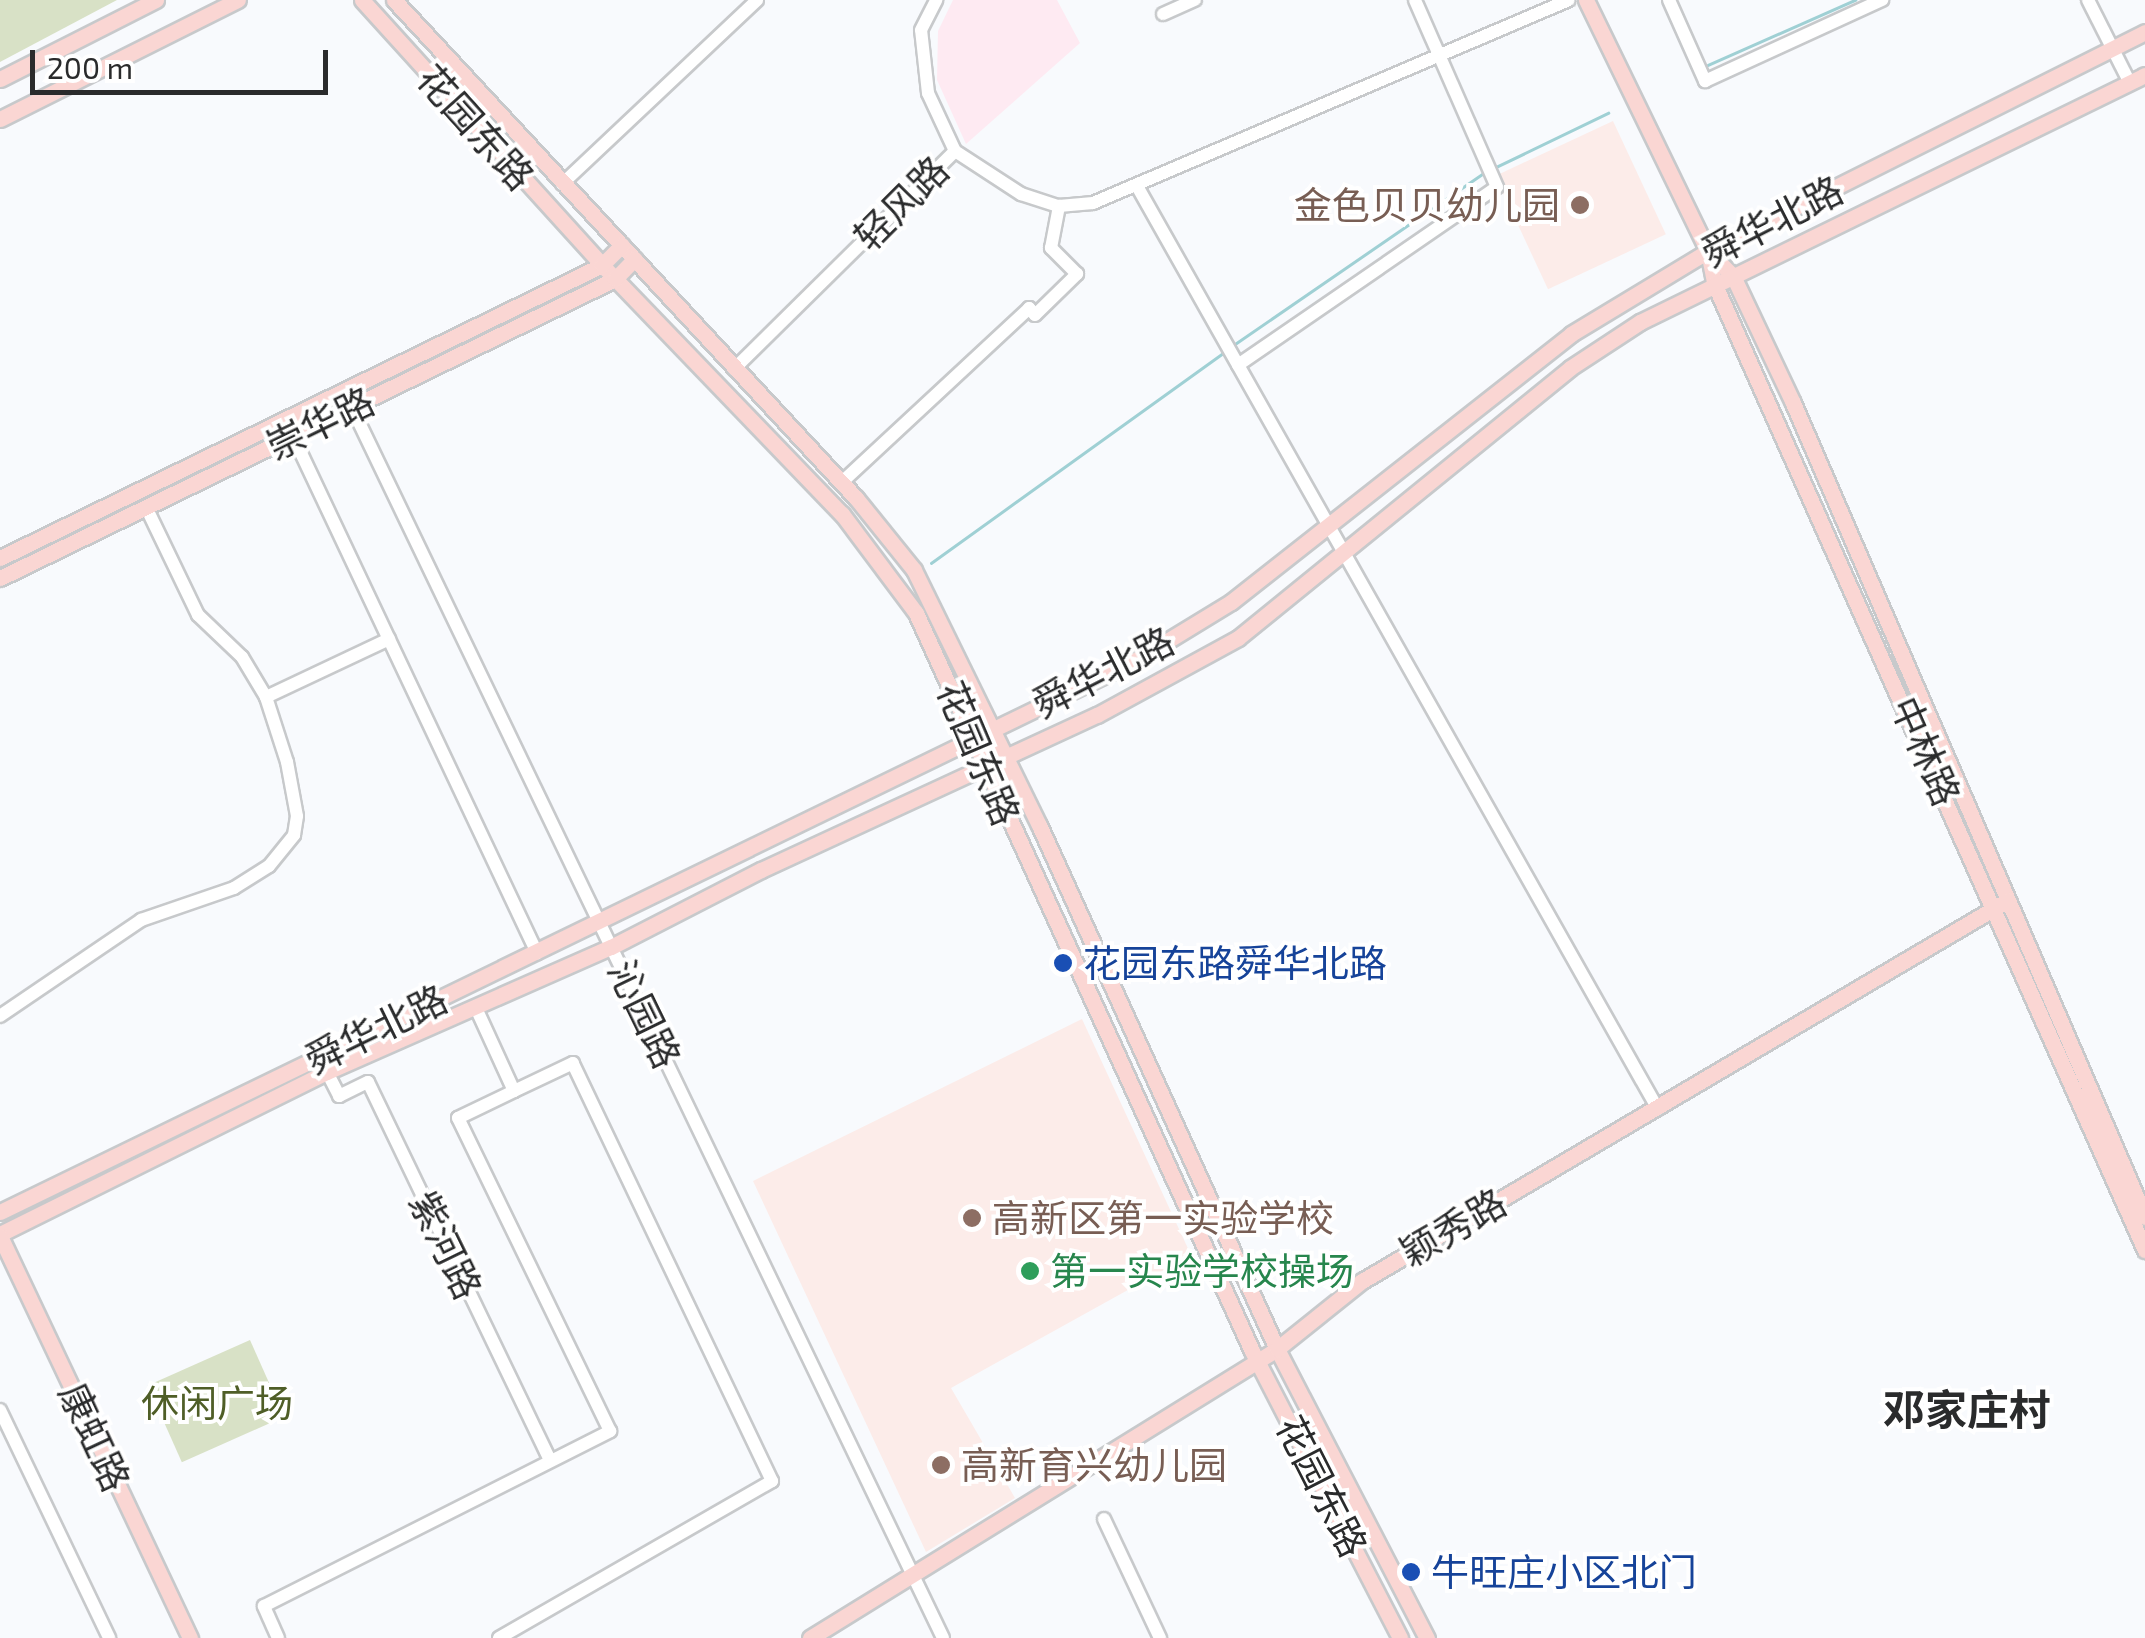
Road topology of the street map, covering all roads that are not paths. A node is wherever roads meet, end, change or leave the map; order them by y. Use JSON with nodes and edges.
{"nodes":[{"id":1,"x":156,"y":0,"type":"edge"},
{"id":2,"x":238,"y":0,"type":"edge"},
{"id":3,"x":362,"y":0,"type":"edge"},
{"id":4,"x":394,"y":0,"type":"edge"},
{"id":5,"x":757,"y":0,"type":"edge"},
{"id":6,"x":936,"y":0,"type":"edge"},
{"id":7,"x":1195,"y":0,"type":"edge"},
{"id":8,"x":1416,"y":0,"type":"edge"},
{"id":9,"x":1569,"y":0,"type":"edge"},
{"id":10,"x":1586,"y":0,"type":"edge"},
{"id":11,"x":1669,"y":0,"type":"edge"},
{"id":12,"x":1882,"y":0,"type":"edge"},
{"id":13,"x":2088,"y":0,"type":"edge"},
{"id":14,"x":1163,"y":14,"type":"dead end"},
{"id":15,"x":2145,"y":32,"type":"edge"},
{"id":16,"x":2112,"y":48,"type":"junction"},
{"id":17,"x":1440,"y":54,"type":"junction"},
{"id":18,"x":0,"y":79,"type":"edge"},
{"id":19,"x":2137,"y":79,"type":"edge"},
{"id":20,"x":0,"y":119,"type":"edge"},
{"id":21,"x":955,"y":151,"type":"junction"},
{"id":22,"x":562,"y":184,"type":"junction"},
{"id":23,"x":1137,"y":186,"type":"junction"},
{"id":24,"x":1059,"y":206,"type":"junction"},
{"id":25,"x":622,"y":246,"type":"junction"},
{"id":26,"x":1708,"y":251,"type":"junction"},
{"id":27,"x":634,"y":259,"type":"junction"},
{"id":28,"x":602,"y":265,"type":"junction"},
{"id":29,"x":1734,"y":276,"type":"junction"},
{"id":30,"x":615,"y":278,"type":"junction"},
{"id":31,"x":1714,"y":283,"type":"junction"},
{"id":32,"x":1232,"y":354,"type":"junction"},
{"id":33,"x":734,"y":369,"type":"junction"},
{"id":34,"x":344,"y":391,"type":"junction"},
{"id":35,"x":352,"y":407,"type":"junction"},
{"id":36,"x":293,"y":436,"type":"junction"},
{"id":37,"x":842,"y":483,"type":"junction"},
{"id":38,"x":146,"y":507,"type":"junction"},
{"id":39,"x":1330,"y":527,"type":"junction"},
{"id":40,"x":1349,"y":552,"type":"junction"},
{"id":41,"x":0,"y":558,"type":"edge"},
{"id":42,"x":0,"y":578,"type":"edge"},
{"id":43,"x":389,"y":639,"type":"junction"},
{"id":44,"x":266,"y":697,"type":"junction"},
{"id":45,"x":992,"y":729,"type":"junction"},
{"id":46,"x":972,"y":740,"type":"junction"},
{"id":47,"x":1008,"y":761,"type":"junction"},
{"id":48,"x":984,"y":772,"type":"junction"},
{"id":49,"x":2002,"y":905,"type":"junction"},
{"id":50,"x":601,"y":923,"type":"junction"},
{"id":51,"x":611,"y":947,"type":"junction"},
{"id":52,"x":537,"y":952,"type":"junction"},
{"id":53,"x":476,"y":1008,"type":"junction"},
{"id":54,"x":0,"y":1016,"type":"edge"},
{"id":55,"x":327,"y":1072,"type":"junction"},
{"id":56,"x":514,"y":1090,"type":"junction"},
{"id":57,"x":1658,"y":1109,"type":"junction"},
{"id":58,"x":0,"y":1212,"type":"edge"},
{"id":59,"x":2145,"y":1216,"type":"edge"},
{"id":60,"x":0,"y":1235,"type":"edge"},
{"id":61,"x":2145,"y":1250,"type":"edge"},
{"id":62,"x":1277,"y":1348,"type":"junction"},
{"id":63,"x":1258,"y":1361,"type":"junction"},
{"id":64,"x":0,"y":1410,"type":"edge"},
{"id":65,"x":550,"y":1461,"type":"junction"},
{"id":66,"x":1104,"y":1520,"type":"dead end"},
{"id":67,"x":914,"y":1573,"type":"junction"},
{"id":68,"x":109,"y":1638,"type":"edge"},
{"id":69,"x":190,"y":1638,"type":"edge"},
{"id":70,"x":278,"y":1638,"type":"edge"},
{"id":71,"x":498,"y":1638,"type":"edge"},
{"id":72,"x":810,"y":1638,"type":"edge"},
{"id":73,"x":944,"y":1638,"type":"edge"},
{"id":74,"x":1160,"y":1638,"type":"edge"},
{"id":75,"x":1400,"y":1638,"type":"edge"},
{"id":76,"x":1427,"y":1638,"type":"edge"}],
"edges":[{"from":1,"to":18,"type":"main road"},
{"from":2,"to":20,"type":"main road"},
{"from":3,"to":28,"type":"main road","name":"花园东路"},
{"from":4,"to":22,"type":"main road","name":"花园东路"},
{"from":5,"to":22,"type":"street"},
{"from":6,"to":21,"type":"street","name":"轻风路"},
{"from":7,"to":14,"type":"street"},
{"from":8,"to":17,"type":"street"},
{"from":9,"to":17,"type":"street"},
{"from":10,"to":26,"type":"main road","name":"中林路"},
{"from":11,"to":12,"type":"street"},
{"from":13,"to":16,"type":"street"},
{"from":15,"to":16,"type":"main road","name":"舜华北路"},
{"from":16,"to":19,"type":"street"},
{"from":16,"to":26,"type":"main road","name":"舜华北路"},
{"from":17,"to":23,"type":"street"},
{"from":17,"to":32,"type":"street"},
{"from":19,"to":29,"type":"main road","name":"舜华北路"},
{"from":21,"to":24,"type":"street"},
{"from":21,"to":33,"type":"street","name":"轻风路"},
{"from":22,"to":25,"type":"main road","name":"花园东路"},
{"from":23,"to":24,"type":"street"},
{"from":23,"to":32,"type":"street"},
{"from":24,"to":37,"type":"street"},
{"from":25,"to":27,"type":"main road","name":"花园东路"},
{"from":25,"to":28,"type":"main road","name":"崇华路"},
{"from":26,"to":29,"type":"main road","name":"中林路"},
{"from":26,"to":31,"type":"main road","name":"中林路"},
{"from":26,"to":39,"type":"main road","name":"舜华北路"},
{"from":27,"to":30,"type":"main road","name":"崇华路"},
{"from":27,"to":33,"type":"main road","name":"花园东路"},
{"from":28,"to":30,"type":"main road","name":"花园东路"},
{"from":28,"to":34,"type":"main road","name":"崇华路"},
{"from":29,"to":31,"type":"main road","name":"舜华北路"},
{"from":29,"to":49,"type":"main road","name":"中林路"},
{"from":30,"to":35,"type":"main road","name":"崇华路"},
{"from":30,"to":46,"type":"main road","name":"花园东路"},
{"from":31,"to":40,"type":"main road","name":"舜华北路"},
{"from":31,"to":49,"type":"main road","name":"中林路"},
{"from":32,"to":39,"type":"street"},
{"from":33,"to":37,"type":"main road","name":"花园东路"},
{"from":34,"to":35,"type":"street","name":"沁园路"},
{"from":34,"to":41,"type":"main road","name":"崇华路"},
{"from":35,"to":36,"type":"main road","name":"崇华路"},
{"from":35,"to":50,"type":"street","name":"沁园路"},
{"from":36,"to":38,"type":"main road","name":"崇华路"},
{"from":36,"to":43,"type":"street"},
{"from":37,"to":45,"type":"main road","name":"花园东路"},
{"from":38,"to":42,"type":"main road","name":"崇华路"},
{"from":38,"to":44,"type":"street"},
{"from":39,"to":40,"type":"street"},
{"from":39,"to":45,"type":"main road","name":"舜华北路"},
{"from":40,"to":47,"type":"main road","name":"舜华北路"},
{"from":40,"to":57,"type":"street"},
{"from":43,"to":44,"type":"street"},
{"from":43,"to":52,"type":"street"},
{"from":44,"to":54,"type":"street"},
{"from":45,"to":46,"type":"main road","name":"舜华北路"},
{"from":45,"to":47,"type":"main road","name":"花园东路"},
{"from":46,"to":48,"type":"main road","name":"花园东路"},
{"from":46,"to":50,"type":"main road","name":"舜华北路"},
{"from":47,"to":48,"type":"main road","name":"舜华北路"},
{"from":47,"to":62,"type":"main road","name":"花园东路"},
{"from":48,"to":51,"type":"main road","name":"舜华北路"},
{"from":48,"to":63,"type":"main road","name":"花园东路"},
{"from":49,"to":57,"type":"main road","name":"颖秀路"},
{"from":49,"to":59,"type":"main road","name":"中林路"},
{"from":49,"to":61,"type":"main road","name":"中林路"},
{"from":50,"to":51,"type":"street","name":"沁园路"},
{"from":50,"to":52,"type":"main road","name":"舜华北路"},
{"from":51,"to":53,"type":"main road","name":"舜华北路"},
{"from":51,"to":67,"type":"street","name":"沁园路"},
{"from":52,"to":58,"type":"main road","name":"舜华北路"},
{"from":53,"to":55,"type":"main road","name":"舜华北路"},
{"from":53,"to":56,"type":"street"},
{"from":55,"to":60,"type":"main road","name":"舜华北路"},
{"from":55,"to":65,"type":"street","name":"紫河路"},
{"from":56,"to":65,"type":"street"},
{"from":56,"to":71,"type":"street"},
{"from":57,"to":62,"type":"main road","name":"颖秀路"},
{"from":60,"to":69,"type":"main road","name":"康虹路"},
{"from":62,"to":63,"type":"main road","name":"颖秀路"},
{"from":62,"to":76,"type":"main road","name":"花园东路"},
{"from":63,"to":67,"type":"main road","name":"颖秀路"},
{"from":63,"to":75,"type":"main road","name":"花园东路"},
{"from":64,"to":68,"type":"street"},
{"from":65,"to":70,"type":"street"},
{"from":66,"to":74,"type":"street"},
{"from":67,"to":72,"type":"main road","name":"颖秀路"},
{"from":67,"to":73,"type":"street","name":"沁园路"}]}
